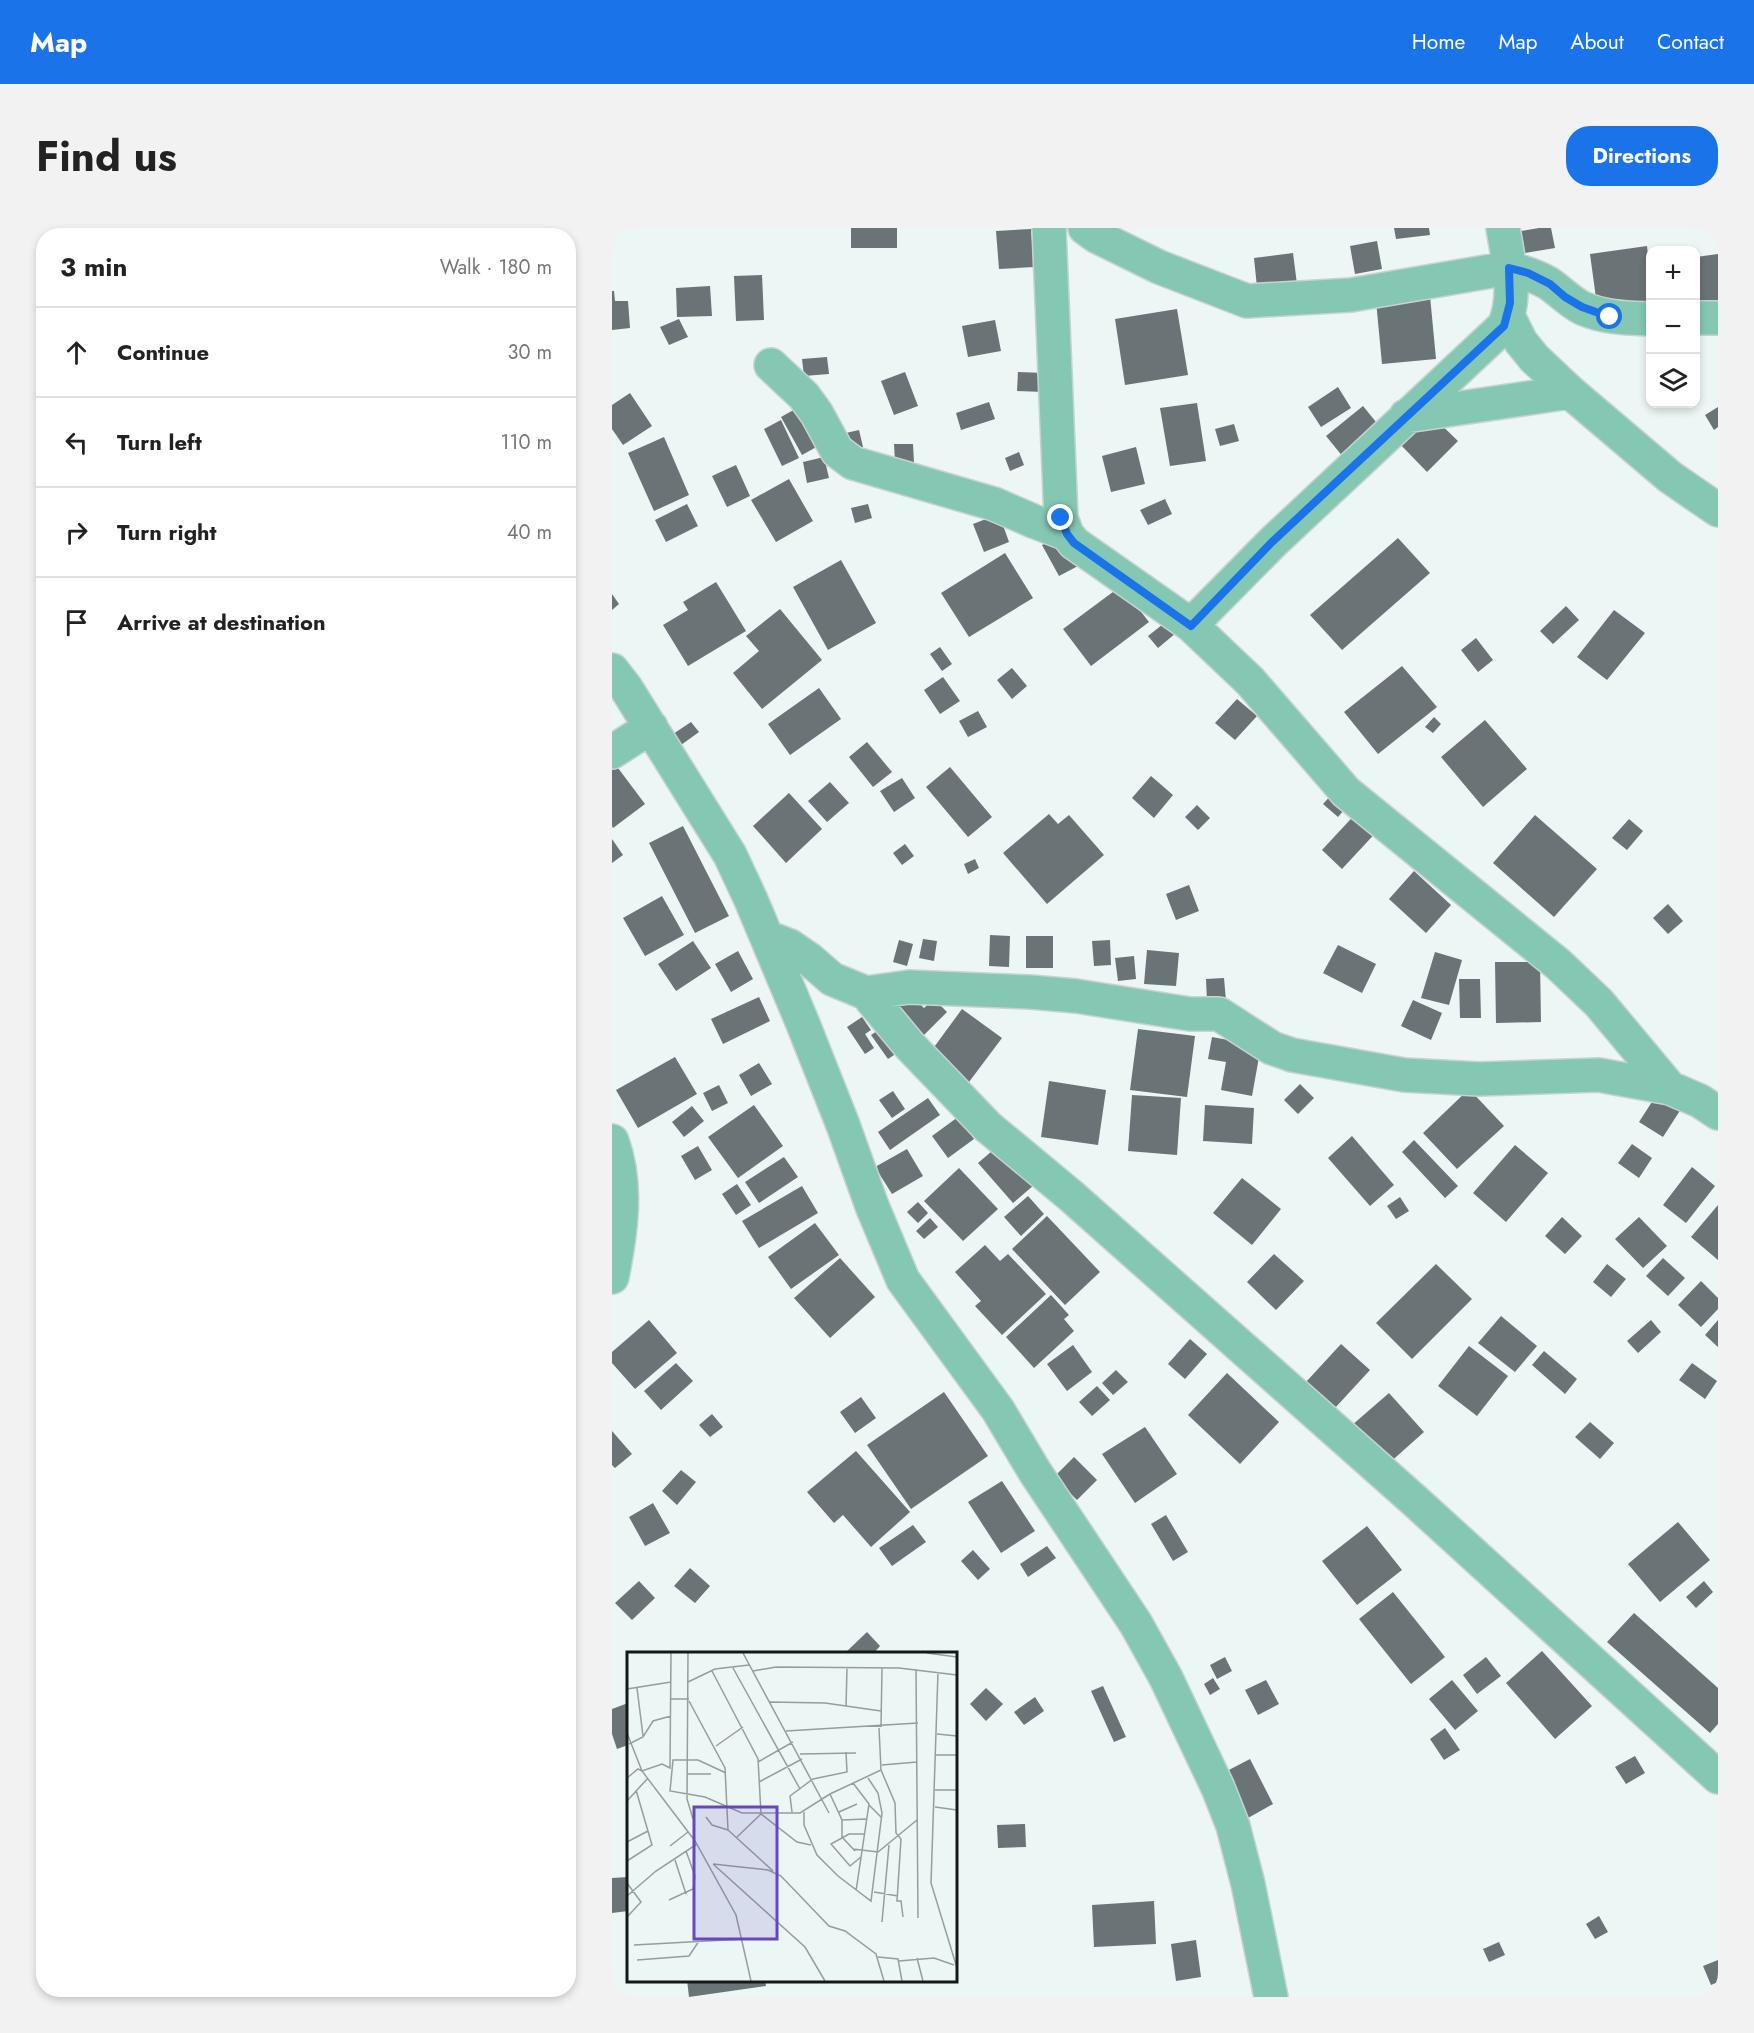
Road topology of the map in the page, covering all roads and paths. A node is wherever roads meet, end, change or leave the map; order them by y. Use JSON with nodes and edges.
{"nodes":[{"id":1,"x":1049,"y":228,"type":"edge"},
{"id":2,"x":1085,"y":228,"type":"edge"},
{"id":3,"x":1503,"y":228,"type":"edge"},
{"id":4,"x":1509,"y":268,"type":"junction"},
{"id":5,"x":1508,"y":316,"type":"junction"},
{"id":6,"x":1700,"y":318,"type":"edge"},
{"id":7,"x":1718,"y":318,"type":"edge"},
{"id":8,"x":1646,"y":319,"type":"edge"},
{"id":9,"x":771,"y":365,"type":"dead end"},
{"id":10,"x":1570,"y":392,"type":"junction"},
{"id":11,"x":1406,"y":416,"type":"junction"},
{"id":12,"x":1718,"y":510,"type":"edge"},
{"id":13,"x":1067,"y":534,"type":"junction"},
{"id":14,"x":1191,"y":626,"type":"junction"},
{"id":15,"x":612,"y":669,"type":"edge"},
{"id":16,"x":651,"y":727,"type":"junction"},
{"id":17,"x":612,"y":752,"type":"edge"},
{"id":18,"x":767,"y":937,"type":"junction"},
{"id":19,"x":866,"y":993,"type":"junction"},
{"id":20,"x":1670,"y":1088,"type":"junction"},
{"id":21,"x":1718,"y":1113,"type":"edge"},
{"id":22,"x":612,"y":1140,"type":"edge"},
{"id":23,"x":612,"y":1277,"type":"edge"},
{"id":24,"x":1718,"y":1777,"type":"edge"},
{"id":25,"x":1271,"y":1997,"type":"edge"}],
"edges":[{"from":1,"to":13,"type":"street"},
{"from":2,"to":4,"type":"street"},
{"from":3,"to":4,"type":"street"},
{"from":4,"to":5,"type":"street"},
{"from":4,"to":8,"type":"street"},
{"from":5,"to":10,"type":"street"},
{"from":5,"to":11,"type":"street"},
{"from":6,"to":7,"type":"street"},
{"from":9,"to":13,"type":"street"},
{"from":10,"to":11,"type":"street"},
{"from":10,"to":12,"type":"street"},
{"from":11,"to":14,"type":"street"},
{"from":13,"to":14,"type":"street"},
{"from":14,"to":20,"type":"street"},
{"from":15,"to":16,"type":"street"},
{"from":16,"to":17,"type":"street"},
{"from":16,"to":18,"type":"street"},
{"from":18,"to":19,"type":"street"},
{"from":18,"to":25,"type":"street"},
{"from":19,"to":20,"type":"street"},
{"from":19,"to":24,"type":"street"},
{"from":20,"to":21,"type":"street"},
{"from":22,"to":23,"type":"street"}]}
